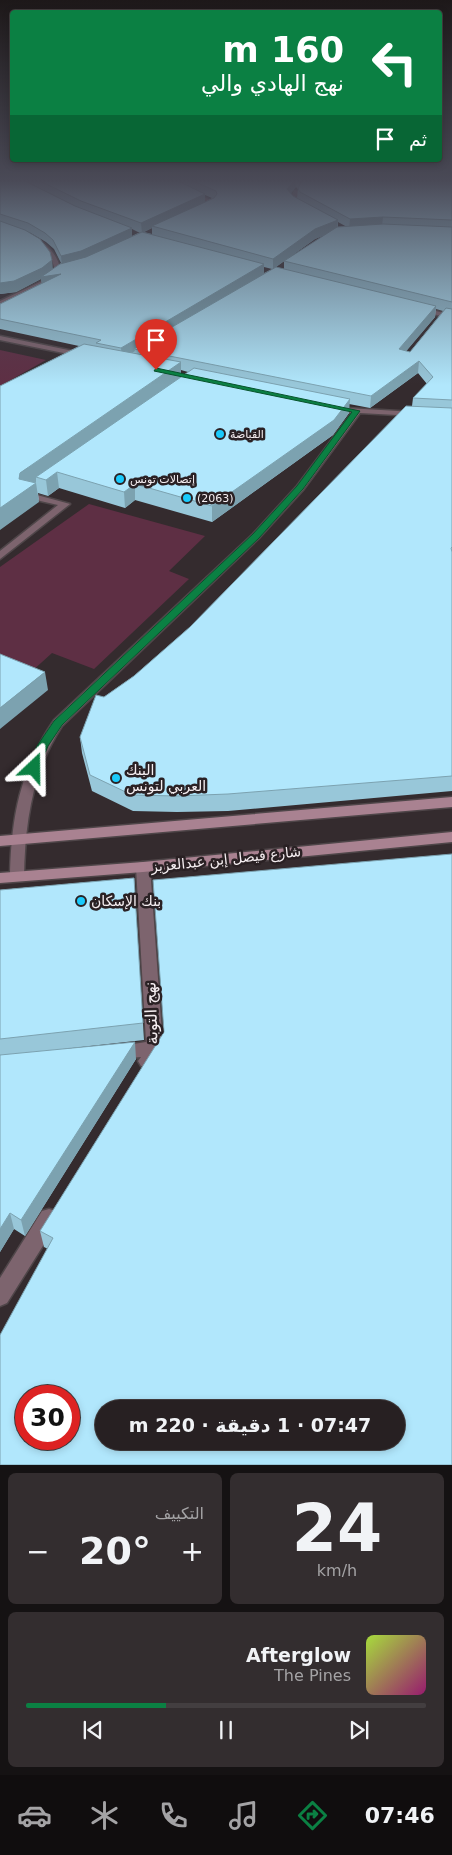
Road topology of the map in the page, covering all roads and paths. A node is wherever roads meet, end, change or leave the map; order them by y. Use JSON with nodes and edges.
{"nodes":[{"id":1,"x":49,"y":248,"type":"edge"},
{"id":2,"x":0,"y":304,"type":"edge"},
{"id":3,"x":414,"y":308,"type":"edge"},
{"id":4,"x":442,"y":315,"type":"junction"},
{"id":5,"x":452,"y":317,"type":"edge"},
{"id":6,"x":435,"y":322,"type":"edge"},
{"id":7,"x":0,"y":338,"type":"edge"},
{"id":8,"x":67,"y":364,"type":"edge"},
{"id":9,"x":339,"y":408,"type":"edge"},
{"id":10,"x":357,"y":411,"type":"junction"},
{"id":11,"x":426,"y":415,"type":"edge"},
{"id":12,"x":34,"y":489,"type":"dead end"},
{"id":13,"x":0,"y":556,"type":"edge"},
{"id":14,"x":452,"y":802,"type":"edge"},
{"id":15,"x":452,"y":836,"type":"edge"},
{"id":16,"x":17,"y":840,"type":"junction"},
{"id":17,"x":0,"y":841,"type":"edge"},
{"id":18,"x":142,"y":867,"type":"junction"},
{"id":19,"x":17,"y":877,"type":"junction"},
{"id":20,"x":0,"y":878,"type":"edge"},
{"id":21,"x":155,"y":1048,"type":"junction"},
{"id":22,"x":107,"y":1053,"type":"edge"},
{"id":23,"x":140,"y":1073,"type":"edge"},
{"id":24,"x":57,"y":1205,"type":"edge"},
{"id":25,"x":0,"y":1296,"type":"edge"}],
"edges":[{"from":1,"to":2,"type":"street"},
{"from":3,"to":4,"type":"street"},
{"from":4,"to":5,"type":"street"},
{"from":4,"to":6,"type":"street"},
{"from":7,"to":8,"type":"street"},
{"from":9,"to":10,"type":"street"},
{"from":10,"to":11,"type":"street"},
{"from":10,"to":16,"type":"street"},
{"from":12,"to":13,"type":"street"},
{"from":14,"to":16,"type":"main road"},
{"from":15,"to":18,"type":"main road","name":"شارع فيصل إبن عبدالعزيز"},
{"from":16,"to":17,"type":"main road"},
{"from":16,"to":19,"type":"street"},
{"from":18,"to":19,"type":"main road","name":"شارع فيصل إبن عبدالعزيز"},
{"from":18,"to":21,"type":"street","name":"نهج التوبة"},
{"from":19,"to":20,"type":"main road","name":"شارع فيصل إبن عبدالعزيز"},
{"from":21,"to":22,"type":"street"},
{"from":21,"to":23,"type":"street","name":"نهج التوبة"},
{"from":24,"to":25,"type":"street"}]}
